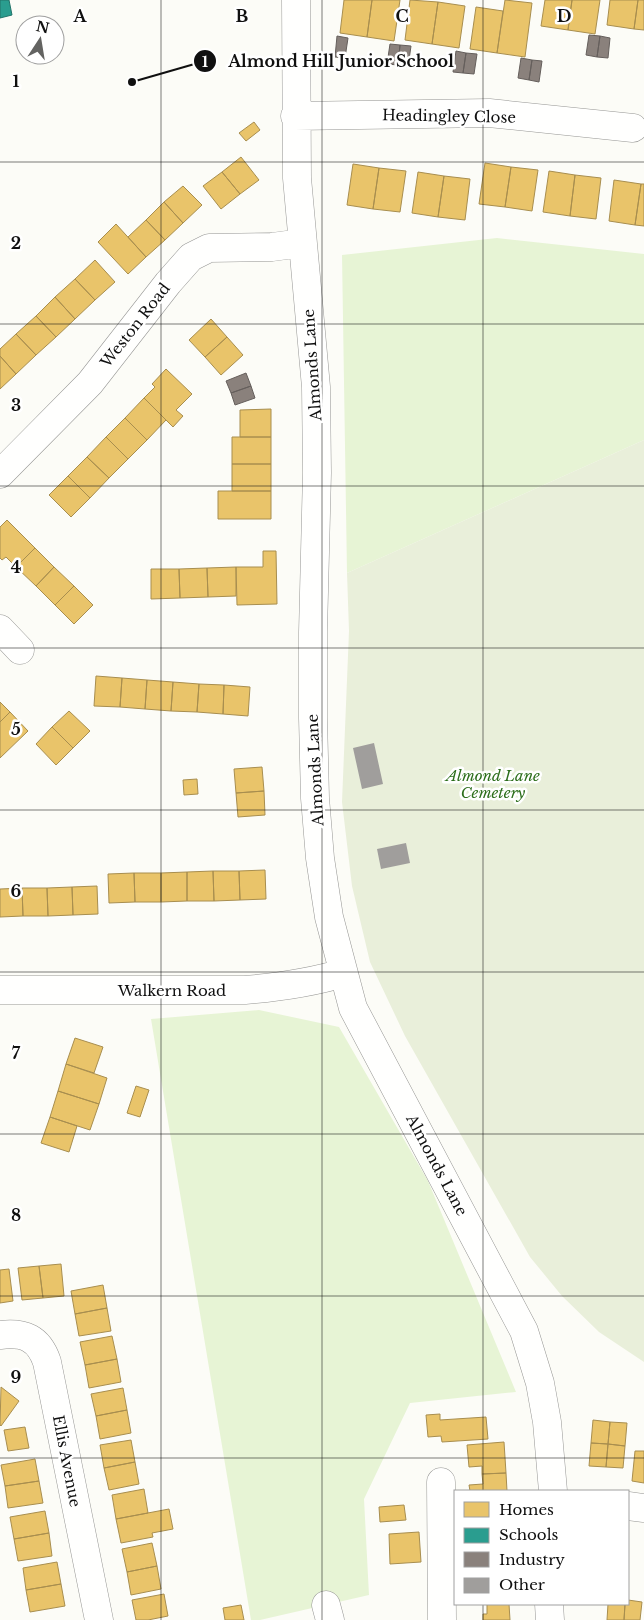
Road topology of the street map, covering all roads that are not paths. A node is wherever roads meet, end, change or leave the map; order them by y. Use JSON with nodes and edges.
{"nodes":[{"id":1,"x":296,"y":0,"type":"edge"},
{"id":2,"x":295,"y":116,"type":"junction"},
{"id":3,"x":633,"y":128,"type":"dead end"},
{"id":4,"x":302,"y":243,"type":"junction"},
{"id":5,"x":0,"y":474,"type":"edge"},
{"id":6,"x":0,"y":629,"type":"edge"},
{"id":7,"x":20,"y":650,"type":"dead end"},
{"id":8,"x":343,"y":973,"type":"junction"},
{"id":9,"x":0,"y":990,"type":"edge"},
{"id":10,"x":0,"y":1335,"type":"edge"},
{"id":11,"x":441,"y":1482,"type":"dead end"},
{"id":12,"x":553,"y":1490,"type":"edge"},
{"id":13,"x":629,"y":1506,"type":"edge"},
{"id":14,"x":644,"y":1508,"type":"edge"},
{"id":15,"x":549,"y":1605,"type":"edge"},
{"id":16,"x":99,"y":1620,"type":"edge"},
{"id":17,"x":442,"y":1620,"type":"edge"},
{"id":18,"x":550,"y":1620,"type":"edge"}],
"edges":[{"from":1,"to":2,"type":"street","name":"Almonds Lane"},
{"from":2,"to":3,"type":"street","name":"Headingley Close"},
{"from":2,"to":4,"type":"street","name":"Almonds Lane"},
{"from":4,"to":5,"type":"street","name":"Weston Road"},
{"from":4,"to":8,"type":"street","name":"Almonds Lane"},
{"from":6,"to":7,"type":"street"},
{"from":8,"to":9,"type":"street","name":"Walkern Road"},
{"from":8,"to":12,"type":"street","name":"Almonds Lane"},
{"from":10,"to":16,"type":"street","name":"Ellis Avenue"},
{"from":11,"to":17,"type":"street"},
{"from":13,"to":14,"type":"street"},
{"from":15,"to":18,"type":"street"}]}
